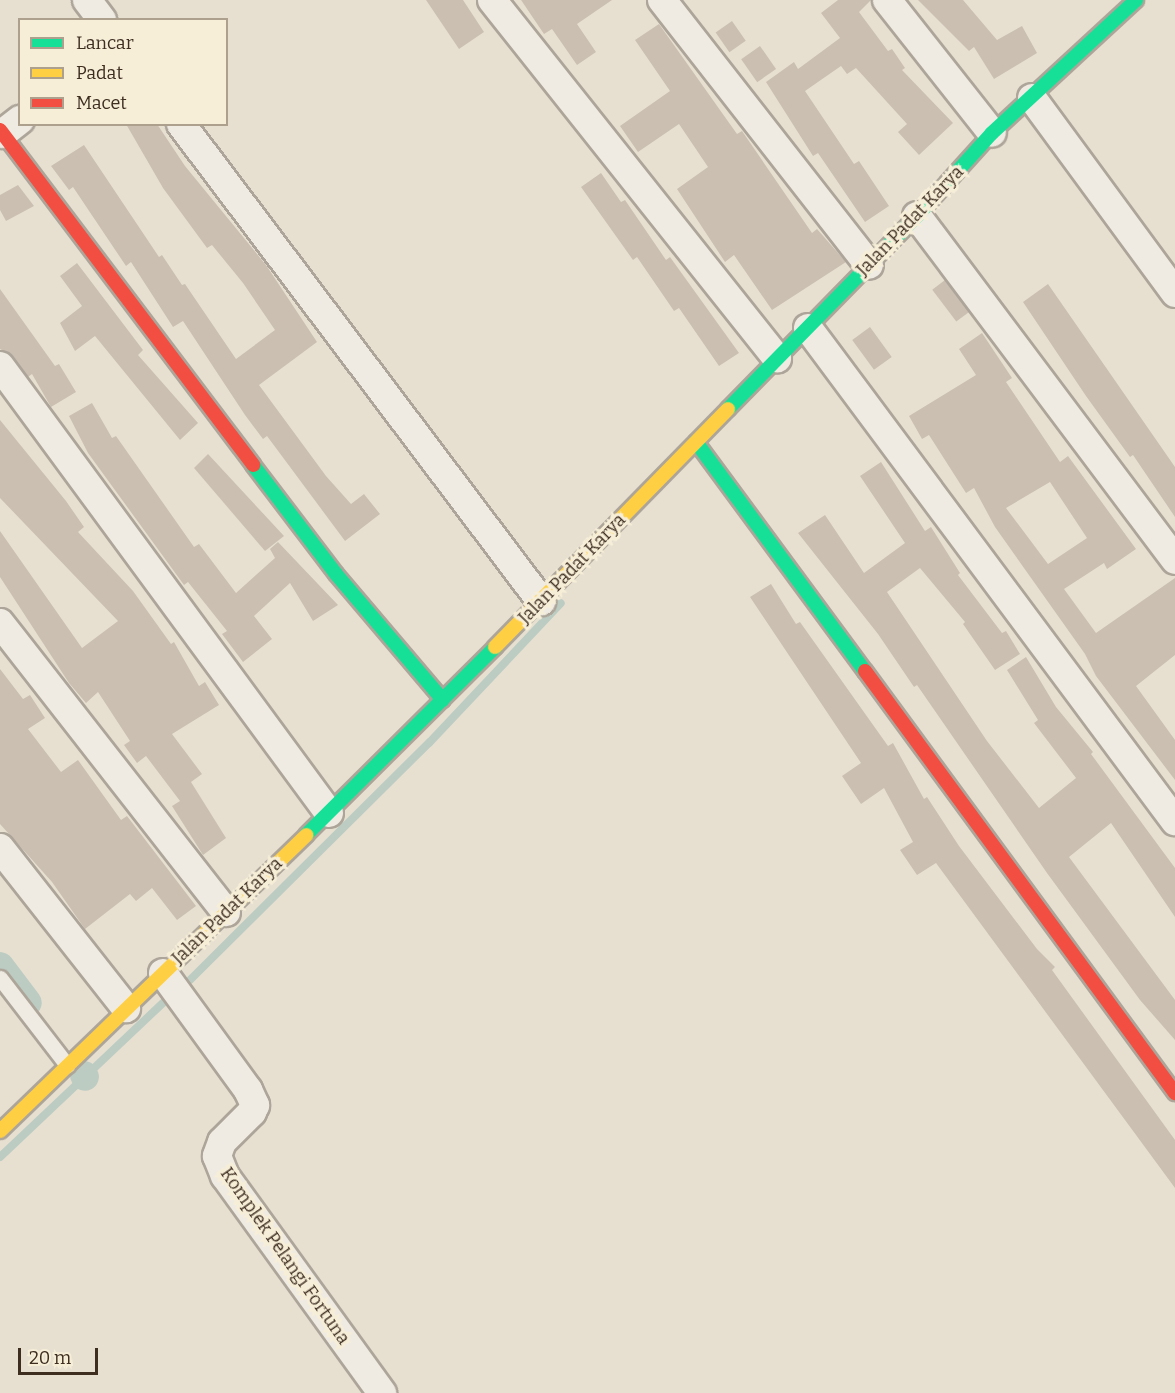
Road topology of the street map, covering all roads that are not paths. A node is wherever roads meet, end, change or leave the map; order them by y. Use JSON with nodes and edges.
{"nodes":[{"id":1,"x":87,"y":0,"type":"edge"},
{"id":2,"x":492,"y":0,"type":"edge"},
{"id":3,"x":662,"y":0,"type":"edge"},
{"id":4,"x":887,"y":0,"type":"edge"},
{"id":5,"x":1122,"y":5,"type":"edge"},
{"id":6,"x":100,"y":18,"type":"edge"},
{"id":7,"x":1032,"y":98,"type":"junction"},
{"id":8,"x":183,"y":126,"type":"edge"},
{"id":9,"x":992,"y":134,"type":"junction"},
{"id":10,"x":7,"y":136,"type":"edge"},
{"id":11,"x":917,"y":216,"type":"junction"},
{"id":12,"x":869,"y":265,"type":"junction"},
{"id":13,"x":1175,"y":294,"type":"edge"},
{"id":14,"x":808,"y":328,"type":"junction"},
{"id":15,"x":777,"y":358,"type":"junction"},
{"id":16,"x":0,"y":366,"type":"edge"},
{"id":17,"x":696,"y":442,"type":"junction"},
{"id":18,"x":1175,"y":560,"type":"edge"},
{"id":19,"x":541,"y":601,"type":"junction"},
{"id":20,"x":0,"y":623,"type":"edge"},
{"id":21,"x":443,"y":700,"type":"junction"},
{"id":22,"x":329,"y":813,"type":"junction"},
{"id":23,"x":1175,"y":821,"type":"edge"},
{"id":24,"x":0,"y":848,"type":"edge"},
{"id":25,"x":226,"y":912,"type":"junction"},
{"id":26,"x":163,"y":973,"type":"junction"},
{"id":27,"x":0,"y":978,"type":"edge"},
{"id":28,"x":126,"y":1008,"type":"junction"},
{"id":29,"x":67,"y":1065,"type":"junction"},
{"id":30,"x":1175,"y":1093,"type":"edge"},
{"id":31,"x":0,"y":1131,"type":"edge"},
{"id":32,"x":382,"y":1393,"type":"edge"}],
"edges":[{"from":1,"to":6,"type":"street"},
{"from":2,"to":15,"type":"street"},
{"from":3,"to":12,"type":"street"},
{"from":4,"to":9,"type":"street"},
{"from":5,"to":7,"type":"street","name":"Jalan Padat Karya"},
{"from":7,"to":9,"type":"street","name":"Jalan Padat Karya"},
{"from":7,"to":13,"type":"street"},
{"from":8,"to":19,"type":"street"},
{"from":9,"to":11,"type":"street","name":"Jalan Padat Karya"},
{"from":10,"to":21,"type":"street"},
{"from":11,"to":12,"type":"street","name":"Jalan Padat Karya"},
{"from":11,"to":18,"type":"street"},
{"from":12,"to":14,"type":"street","name":"Jalan Padat Karya"},
{"from":14,"to":15,"type":"street","name":"Jalan Padat Karya"},
{"from":14,"to":23,"type":"street"},
{"from":15,"to":17,"type":"street","name":"Jalan Padat Karya"},
{"from":16,"to":22,"type":"street"},
{"from":17,"to":19,"type":"street","name":"Jalan Padat Karya"},
{"from":17,"to":30,"type":"street"},
{"from":19,"to":21,"type":"street","name":"Jalan Padat Karya"},
{"from":20,"to":25,"type":"street"},
{"from":21,"to":22,"type":"street","name":"Jalan Padat Karya"},
{"from":22,"to":25,"type":"street","name":"Jalan Padat Karya"},
{"from":24,"to":28,"type":"street"},
{"from":25,"to":26,"type":"street","name":"Jalan Padat Karya"},
{"from":26,"to":28,"type":"street","name":"Jalan Padat Karya"},
{"from":26,"to":32,"type":"street","name":"Komplek Pelangi Fortuna"},
{"from":27,"to":29,"type":"lane"},
{"from":28,"to":29,"type":"street","name":"Jalan Padat Karya"},
{"from":29,"to":31,"type":"street","name":"Jalan Padat Karya"}]}
